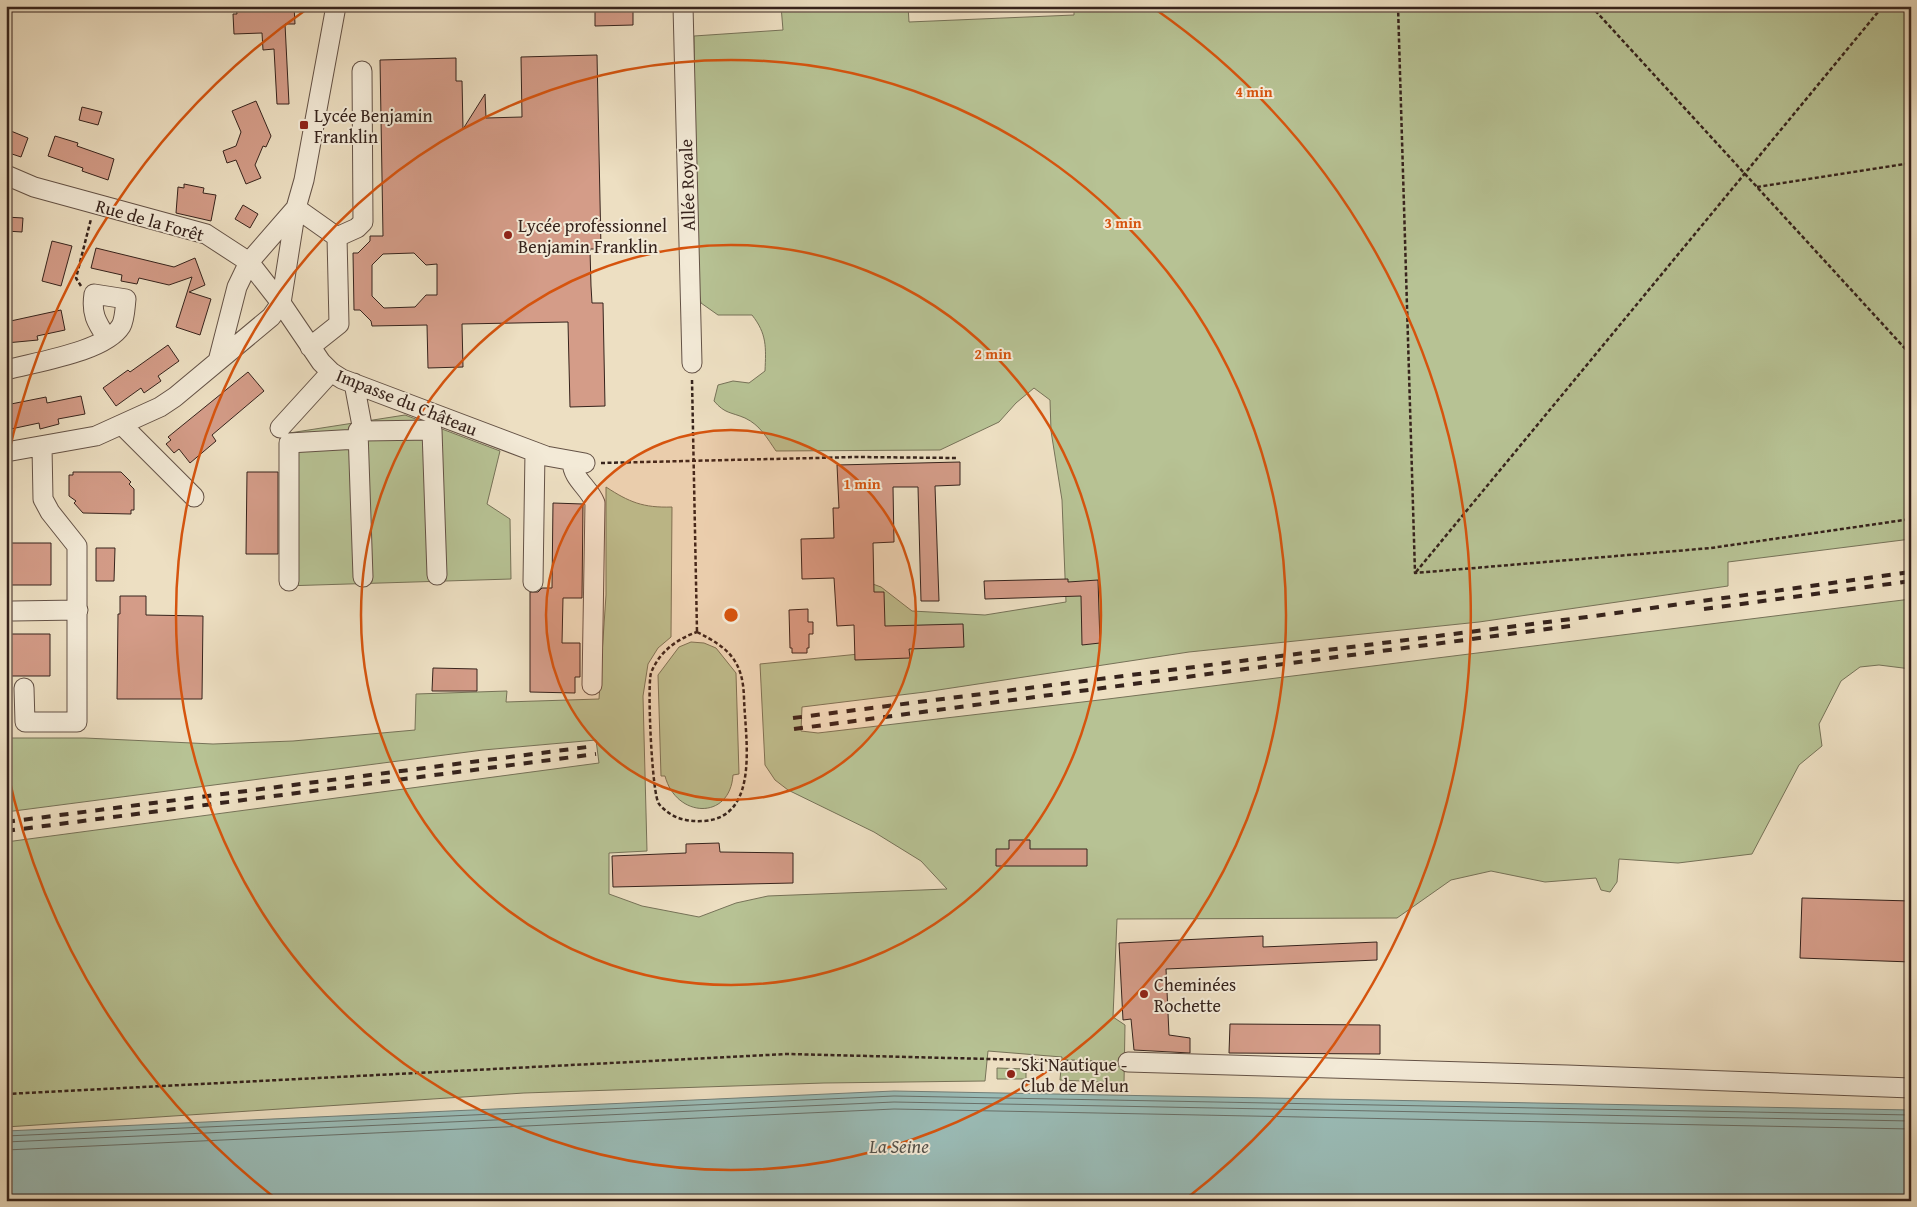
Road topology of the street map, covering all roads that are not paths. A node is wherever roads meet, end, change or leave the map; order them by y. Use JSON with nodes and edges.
{"nodes":[{"id":1,"x":336,"y":6,"type":"edge"},
{"id":2,"x":682,"y":6,"type":"edge"},
{"id":3,"x":362,"y":71,"type":"dead end"},
{"id":4,"x":6,"y":175,"type":"edge"},
{"id":5,"x":296,"y":208,"type":"junction"},
{"id":6,"x":337,"y":237,"type":"junction"},
{"id":7,"x":249,"y":262,"type":"junction"},
{"id":8,"x":281,"y":303,"type":"junction"},
{"id":9,"x":107,"y":338,"type":"junction"},
{"id":10,"x":310,"y":347,"type":"junction"},
{"id":11,"x":218,"y":360,"type":"junction"},
{"id":12,"x":692,"y":363,"type":"road end"},
{"id":13,"x":6,"y":370,"type":"edge"},
{"id":14,"x":330,"y":372,"type":"junction"},
{"id":15,"x":354,"y":384,"type":"junction"},
{"id":16,"x":122,"y":425,"type":"junction"},
{"id":17,"x":280,"y":428,"type":"dead end"},
{"id":18,"x":360,"y":435,"type":"junction"},
{"id":19,"x":42,"y":447,"type":"junction"},
{"id":20,"x":6,"y":452,"type":"edge"},
{"id":21,"x":535,"y":452,"type":"junction"},
{"id":22,"x":194,"y":497,"type":"dead end"},
{"id":23,"x":437,"y":575,"type":"dead end"},
{"id":24,"x":363,"y":577,"type":"dead end"},
{"id":25,"x":289,"y":580,"type":"dead end"},
{"id":26,"x":533,"y":582,"type":"dead end"},
{"id":27,"x":78,"y":610,"type":"junction"},
{"id":28,"x":13,"y":611,"type":"dead end"},
{"id":29,"x":592,"y":685,"type":"dead end"},
{"id":30,"x":24,"y":688,"type":"dead end"},
{"id":31,"x":1128,"y":1062,"type":"road end"},
{"id":32,"x":1911,"y":1088,"type":"edge"}],
"edges":[{"from":1,"to":5,"type":"street"},
{"from":2,"to":12,"type":"street","name":"Allée Royale"},
{"from":3,"to":6,"type":"street"},
{"from":4,"to":7,"type":"street","name":"Rue de la Forêt"},
{"from":5,"to":6,"type":"street"},
{"from":5,"to":7,"type":"street"},
{"from":5,"to":8,"type":"street"},
{"from":6,"to":10,"type":"street"},
{"from":7,"to":8,"type":"street","name":"Impasse du Château"},
{"from":7,"to":11,"type":"street"},
{"from":8,"to":10,"type":"street","name":"Impasse du Château"},
{"from":8,"to":11,"type":"street"},
{"from":9,"to":9,"type":"street"},
{"from":9,"to":13,"type":"street"},
{"from":10,"to":14,"type":"street","name":"Impasse du Château"},
{"from":11,"to":16,"type":"street"},
{"from":14,"to":15,"type":"street","name":"Impasse du Château"},
{"from":14,"to":17,"type":"street"},
{"from":15,"to":18,"type":"street"},
{"from":15,"to":21,"type":"street","name":"Impasse du Château"},
{"from":16,"to":19,"type":"street"},
{"from":16,"to":22,"type":"street"},
{"from":18,"to":23,"type":"street"},
{"from":18,"to":24,"type":"street"},
{"from":18,"to":25,"type":"street"},
{"from":19,"to":20,"type":"street"},
{"from":19,"to":27,"type":"street"},
{"from":21,"to":26,"type":"street"},
{"from":21,"to":29,"type":"street","name":"Impasse du Château"},
{"from":27,"to":28,"type":"street"},
{"from":27,"to":30,"type":"street"},
{"from":31,"to":32,"type":"street"}]}
